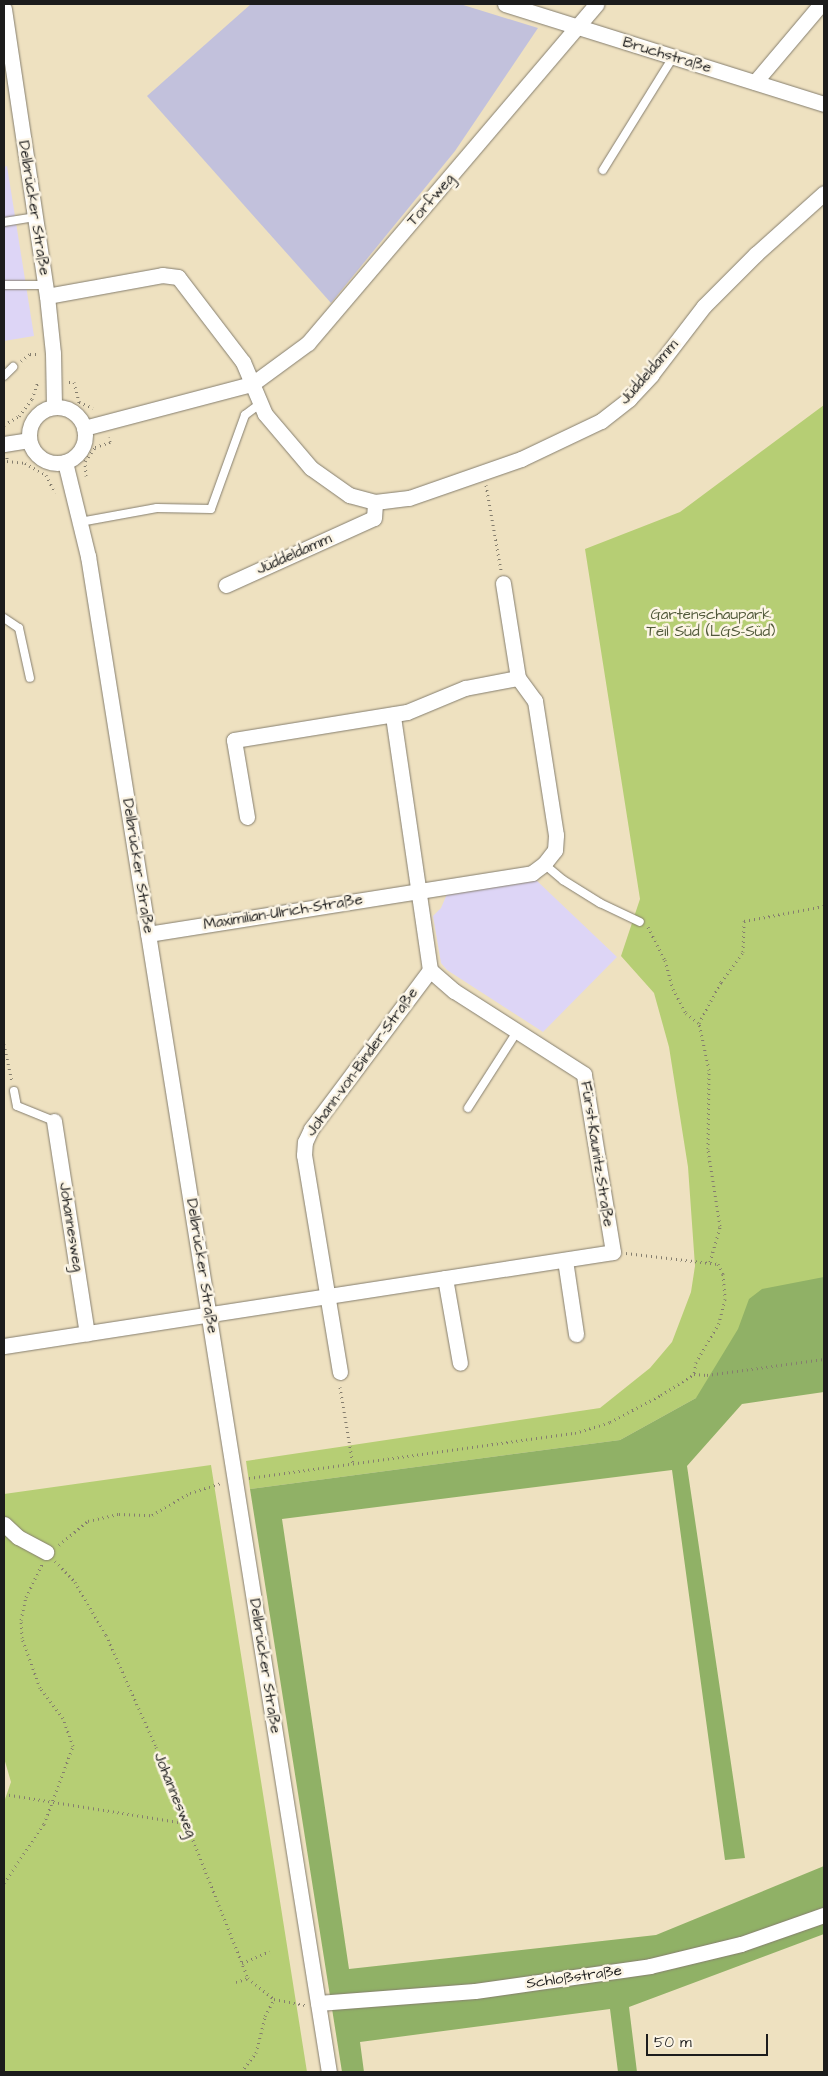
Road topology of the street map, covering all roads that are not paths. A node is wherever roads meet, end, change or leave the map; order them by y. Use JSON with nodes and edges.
{"nodes":[{"id":1,"x":505,"y":4,"type":"edge"},
{"id":2,"x":597,"y":4,"type":"edge"},
{"id":3,"x":822,"y":4,"type":"edge"},
{"id":4,"x":4,"y":9,"type":"edge"},
{"id":5,"x":578,"y":28,"type":"junction"},
{"id":6,"x":673,"y":57,"type":"junction"},
{"id":7,"x":755,"y":82,"type":"junction"},
{"id":8,"x":824,"y":104,"type":"edge"},
{"id":9,"x":603,"y":170,"type":"dead end"},
{"id":10,"x":824,"y":194,"type":"edge"},
{"id":11,"x":35,"y":217,"type":"junction"},
{"id":12,"x":4,"y":222,"type":"edge"},
{"id":13,"x":4,"y":286,"type":"edge"},
{"id":14,"x":46,"y":291,"type":"junction"},
{"id":15,"x":13,"y":367,"type":"road end"},
{"id":16,"x":4,"y":376,"type":"edge"},
{"id":17,"x":252,"y":384,"type":"junction"},
{"id":18,"x":261,"y":403,"type":"junction"},
{"id":19,"x":54,"y":407,"type":"junction"},
{"id":20,"x":84,"y":428,"type":"junction"},
{"id":21,"x":29,"y":440,"type":"junction"},
{"id":22,"x":4,"y":444,"type":"edge"},
{"id":23,"x":65,"y":462,"type":"junction"},
{"id":24,"x":375,"y":502,"type":"junction"},
{"id":25,"x":80,"y":522,"type":"junction"},
{"id":26,"x":503,"y":583,"type":"road end"},
{"id":27,"x":226,"y":585,"type":"dead end"},
{"id":28,"x":4,"y":618,"type":"edge"},
{"id":29,"x":30,"y":678,"type":"dead end"},
{"id":30,"x":518,"y":678,"type":"junction"},
{"id":31,"x":393,"y":715,"type":"junction"},
{"id":32,"x":246,"y":818,"type":"dead end"},
{"id":33,"x":544,"y":864,"type":"junction"},
{"id":34,"x":419,"y":891,"type":"junction"},
{"id":35,"x":640,"y":922,"type":"road end"},
{"id":36,"x":148,"y":934,"type":"junction"},
{"id":37,"x":430,"y":970,"type":"junction"},
{"id":38,"x":518,"y":1030,"type":"junction"},
{"id":39,"x":14,"y":1091,"type":"road end"},
{"id":40,"x":468,"y":1108,"type":"dead end"},
{"id":41,"x":54,"y":1121,"type":"joint"},
{"id":42,"x":565,"y":1260,"type":"junction"},
{"id":43,"x":445,"y":1278,"type":"junction"},
{"id":44,"x":327,"y":1297,"type":"junction"},
{"id":45,"x":209,"y":1315,"type":"junction"},
{"id":46,"x":87,"y":1333,"type":"junction"},
{"id":47,"x":576,"y":1334,"type":"dead end"},
{"id":48,"x":4,"y":1346,"type":"edge"},
{"id":49,"x":460,"y":1363,"type":"dead end"},
{"id":50,"x":340,"y":1372,"type":"road end"},
{"id":51,"x":4,"y":1524,"type":"edge"},
{"id":52,"x":50,"y":1551,"type":"road end"},
{"id":53,"x":824,"y":1916,"type":"edge"},
{"id":54,"x":318,"y":2003,"type":"junction"},
{"id":55,"x":328,"y":2072,"type":"edge"}],
"edges":[{"from":1,"to":5,"type":"street","name":"Bruchstraße"},
{"from":2,"to":5,"type":"street","name":"Torfweg"},
{"from":3,"to":7,"type":"street"},
{"from":4,"to":11,"type":"street","name":"Delbrücker Straße"},
{"from":5,"to":6,"type":"street","name":"Bruchstraße"},
{"from":5,"to":17,"type":"street","name":"Torfweg"},
{"from":6,"to":7,"type":"street","name":"Bruchstraße"},
{"from":6,"to":9,"type":"lane"},
{"from":7,"to":8,"type":"street","name":"Bruchstraße"},
{"from":10,"to":24,"type":"street","name":"Jüddeldamm"},
{"from":11,"to":12,"type":"lane"},
{"from":11,"to":14,"type":"street","name":"Delbrücker Straße"},
{"from":13,"to":14,"type":"lane"},
{"from":14,"to":17,"type":"street"},
{"from":14,"to":19,"type":"street","name":"Delbrücker Straße"},
{"from":15,"to":16,"type":"lane"},
{"from":17,"to":18,"type":"street","name":"Jüddeldamm"},
{"from":17,"to":20,"type":"street","name":"Torfweg"},
{"from":18,"to":24,"type":"street","name":"Jüddeldamm"},
{"from":18,"to":25,"type":"lane"},
{"from":19,"to":20,"type":"street"},
{"from":19,"to":21,"type":"street"},
{"from":20,"to":23,"type":"street"},
{"from":21,"to":22,"type":"street"},
{"from":21,"to":23,"type":"street"},
{"from":23,"to":25,"type":"street","name":"Delbrücker Straße"},
{"from":24,"to":27,"type":"street","name":"Jüddeldamm"},
{"from":25,"to":36,"type":"street","name":"Delbrücker Straße"},
{"from":26,"to":30,"type":"street"},
{"from":28,"to":29,"type":"lane"},
{"from":30,"to":31,"type":"street"},
{"from":30,"to":33,"type":"street"},
{"from":31,"to":32,"type":"street"},
{"from":31,"to":34,"type":"street"},
{"from":33,"to":34,"type":"street","name":"Maximilian-Ulrich-Straße"},
{"from":33,"to":35,"type":"lane"},
{"from":34,"to":36,"type":"street","name":"Maximilian-Ulrich-Straße"},
{"from":34,"to":37,"type":"street"},
{"from":36,"to":45,"type":"street","name":"Delbrücker Straße"},
{"from":37,"to":38,"type":"street","name":"Fürst-Kaunitz-Straße"},
{"from":37,"to":44,"type":"street","name":"Johann-von-Binder-Straße"},
{"from":38,"to":40,"type":"lane"},
{"from":38,"to":42,"type":"street","name":"Fürst-Kaunitz-Straße"},
{"from":39,"to":41,"type":"lane"},
{"from":41,"to":46,"type":"street","name":"Johannesweg"},
{"from":42,"to":43,"type":"street"},
{"from":42,"to":47,"type":"street"},
{"from":43,"to":44,"type":"street"},
{"from":43,"to":49,"type":"street"},
{"from":44,"to":45,"type":"street"},
{"from":44,"to":50,"type":"street"},
{"from":45,"to":46,"type":"street"},
{"from":45,"to":54,"type":"street","name":"Delbrücker Straße"},
{"from":46,"to":48,"type":"street"},
{"from":51,"to":52,"type":"street"},
{"from":53,"to":54,"type":"street","name":"Schloßstraße"},
{"from":54,"to":55,"type":"street","name":"Delbrücker Straße"}]}
